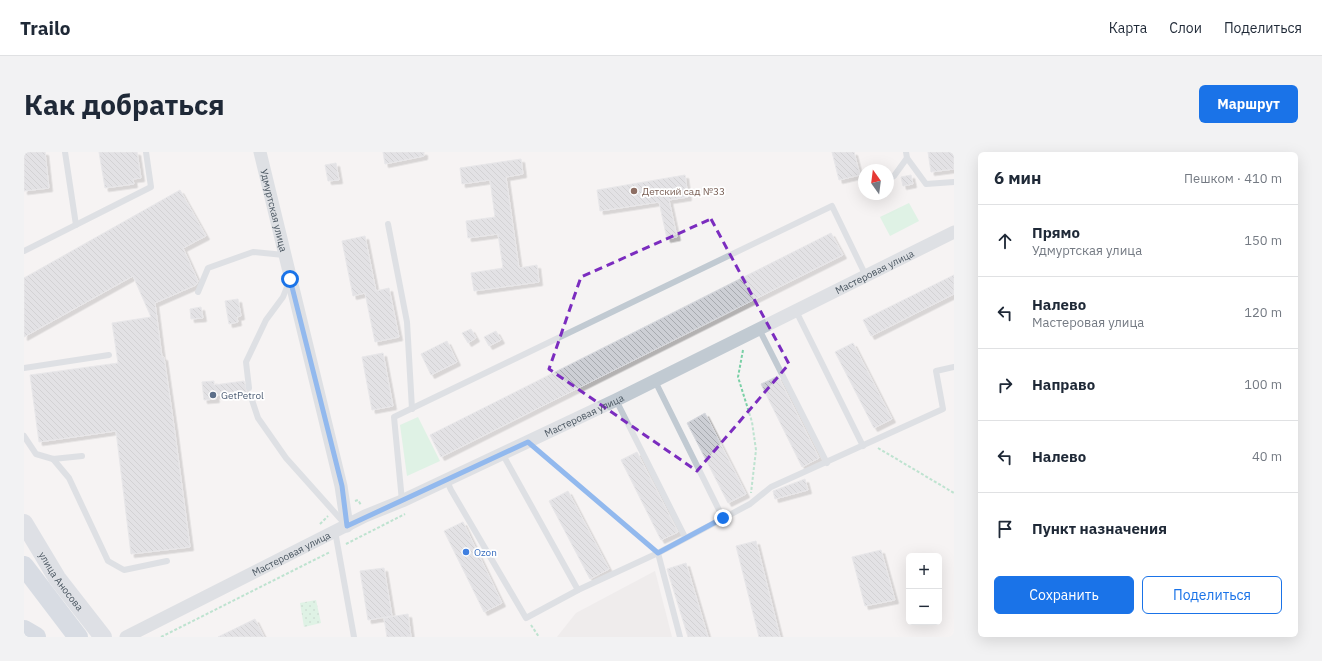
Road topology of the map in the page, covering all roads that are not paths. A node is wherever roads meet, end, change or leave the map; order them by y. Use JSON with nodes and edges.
{"nodes":[{"id":1,"x":65,"y":152,"type":"edge"},
{"id":2,"x":146,"y":152,"type":"edge"},
{"id":3,"x":260,"y":152,"type":"edge"},
{"id":4,"x":906,"y":155,"type":"edge"},
{"id":5,"x":894,"y":176,"type":"edge"},
{"id":6,"x":954,"y":182,"type":"edge"},
{"id":7,"x":388,"y":224,"type":"dead end"},
{"id":8,"x":76,"y":225,"type":"junction"},
{"id":9,"x":954,"y":232,"type":"edge"},
{"id":10,"x":24,"y":251,"type":"edge"},
{"id":11,"x":284,"y":255,"type":"junction"},
{"id":12,"x":866,"y":276,"type":"junction"},
{"id":13,"x":290,"y":279,"type":"junction"},
{"id":14,"x":198,"y":292,"type":"dead end"},
{"id":15,"x":796,"y":310,"type":"junction"},
{"id":16,"x":759,"y":329,"type":"junction"},
{"id":17,"x":110,"y":354,"type":"dead end"},
{"id":18,"x":954,"y":366,"type":"edge"},
{"id":19,"x":24,"y":368,"type":"edge"},
{"id":20,"x":655,"y":381,"type":"junction"},
{"id":21,"x":249,"y":388,"type":"dead end"},
{"id":22,"x":252,"y":400,"type":"dead end"},
{"id":23,"x":616,"y":400,"type":"junction"},
{"id":24,"x":412,"y":409,"type":"junction"},
{"id":25,"x":24,"y":436,"type":"edge"},
{"id":26,"x":863,"y":446,"type":"junction"},
{"id":27,"x":502,"y":453,"type":"junction"},
{"id":28,"x":82,"y":456,"type":"dead end"},
{"id":29,"x":53,"y":459,"type":"junction"},
{"id":30,"x":827,"y":463,"type":"junction"},
{"id":31,"x":446,"y":479,"type":"junction"},
{"id":32,"x":402,"y":501,"type":"junction"},
{"id":33,"x":723,"y":518,"type":"junction"},
{"id":34,"x":24,"y":523,"type":"edge"},
{"id":35,"x":347,"y":526,"type":"junction"},
{"id":36,"x":335,"y":531,"type":"junction"},
{"id":37,"x":685,"y":537,"type":"junction"},
{"id":38,"x":658,"y":553,"type":"junction"},
{"id":39,"x":167,"y":561,"type":"dead end"},
{"id":40,"x":32,"y":563,"type":"edge"},
{"id":41,"x":578,"y":590,"type":"junction"},
{"id":42,"x":24,"y":630,"type":"edge"},
{"id":43,"x":36,"y":637,"type":"edge"},
{"id":44,"x":78,"y":637,"type":"edge"},
{"id":45,"x":103,"y":637,"type":"edge"},
{"id":46,"x":126,"y":637,"type":"edge"},
{"id":47,"x":354,"y":637,"type":"edge"},
{"id":48,"x":680,"y":637,"type":"edge"}],
"edges":[{"from":1,"to":8,"type":"lane"},
{"from":2,"to":8,"type":"lane"},
{"from":3,"to":11,"type":"street","name":"Удмуртская улица"},
{"from":4,"to":5,"type":"lane"},
{"from":4,"to":6,"type":"lane"},
{"from":7,"to":24,"type":"lane"},
{"from":8,"to":10,"type":"lane"},
{"from":9,"to":12,"type":"street","name":"Мастеровая улица"},
{"from":11,"to":13,"type":"street","name":"Удмуртская улица"},
{"from":11,"to":14,"type":"lane"},
{"from":12,"to":15,"type":"street","name":"Мастеровая улица"},
{"from":12,"to":24,"type":"lane"},
{"from":13,"to":21,"type":"lane"},
{"from":13,"to":35,"type":"street","name":"Удмуртская улица"},
{"from":15,"to":16,"type":"street","name":"Мастеровая улица"},
{"from":15,"to":26,"type":"lane"},
{"from":16,"to":20,"type":"street","name":"Мастеровая улица"},
{"from":16,"to":30,"type":"lane"},
{"from":17,"to":19,"type":"lane"},
{"from":18,"to":26,"type":"lane"},
{"from":20,"to":23,"type":"street","name":"Мастеровая улица"},
{"from":20,"to":33,"type":"lane"},
{"from":22,"to":35,"type":"lane"},
{"from":23,"to":27,"type":"street","name":"Мастеровая улица"},
{"from":23,"to":37,"type":"lane"},
{"from":24,"to":32,"type":"lane"},
{"from":25,"to":29,"type":"lane"},
{"from":26,"to":30,"type":"lane"},
{"from":27,"to":31,"type":"street","name":"Мастеровая улица"},
{"from":27,"to":41,"type":"lane"},
{"from":28,"to":29,"type":"lane"},
{"from":29,"to":39,"type":"lane"},
{"from":30,"to":33,"type":"lane"},
{"from":31,"to":32,"type":"street","name":"Мастеровая улица"},
{"from":31,"to":41,"type":"lane"},
{"from":32,"to":35,"type":"street","name":"Мастеровая улица"},
{"from":33,"to":37,"type":"lane"},
{"from":34,"to":40,"type":"street","name":"улица Аносова"},
{"from":35,"to":36,"type":"street","name":"Мастеровая улица"},
{"from":36,"to":46,"type":"street","name":"Мастеровая улица"},
{"from":36,"to":47,"type":"lane"},
{"from":37,"to":38,"type":"lane"},
{"from":38,"to":41,"type":"lane"},
{"from":38,"to":48,"type":"lane"},
{"from":40,"to":44,"type":"main road","bridge":true},
{"from":40,"to":45,"type":"street","name":"улица Аносова"},
{"from":42,"to":43,"type":"main road"}]}
